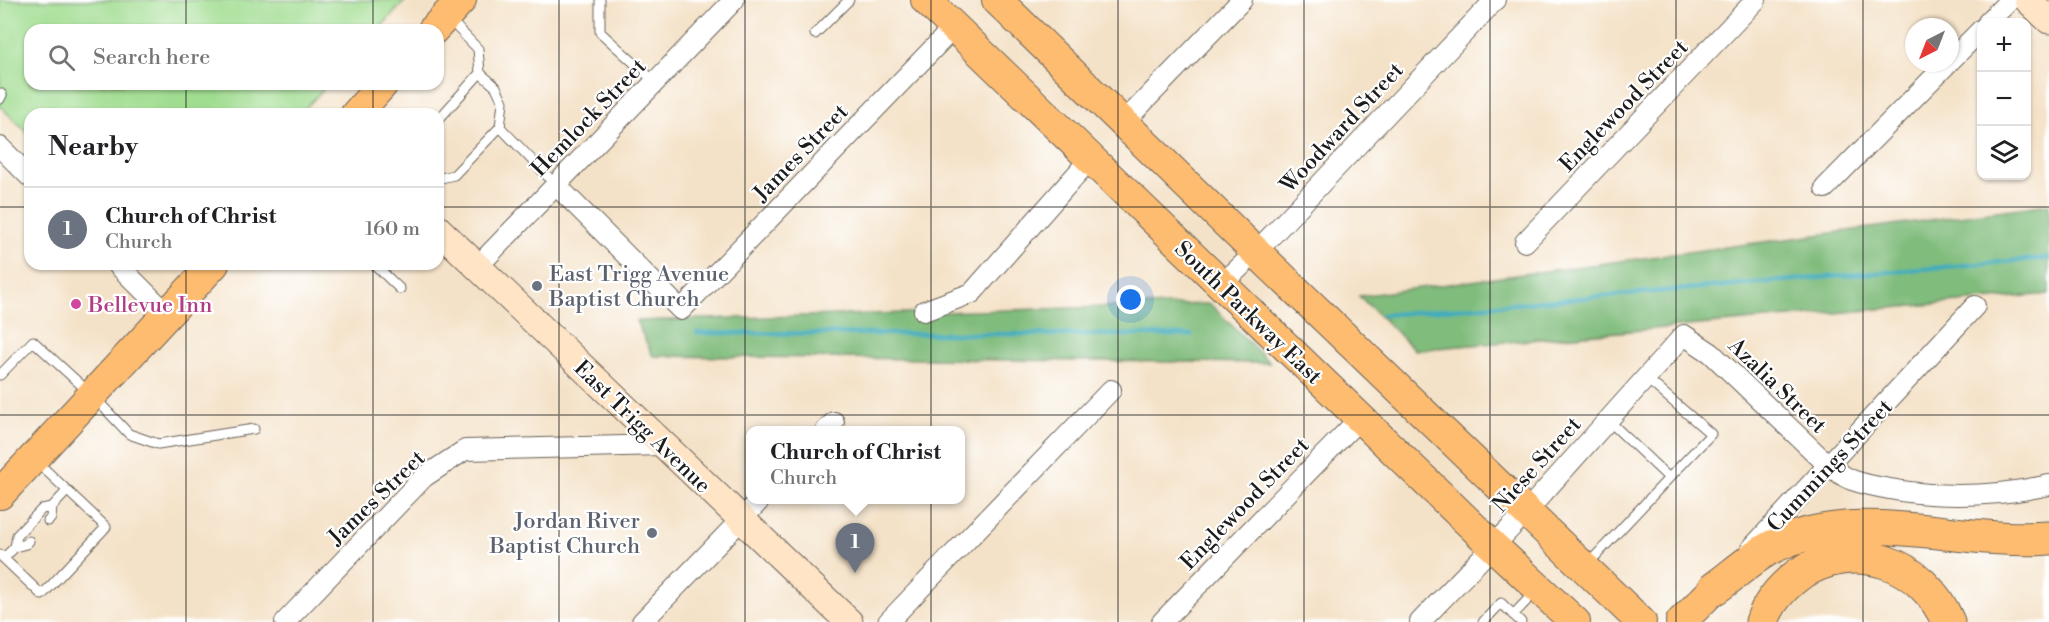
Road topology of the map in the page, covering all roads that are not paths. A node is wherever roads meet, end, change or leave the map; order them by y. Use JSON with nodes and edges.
{"nodes":[{"id":1,"x":600,"y":0,"type":"edge"},
{"id":2,"x":734,"y":0,"type":"edge"},
{"id":3,"x":849,"y":0,"type":"edge"},
{"id":4,"x":926,"y":0,"type":"edge"},
{"id":5,"x":997,"y":0,"type":"edge"},
{"id":6,"x":1242,"y":0,"type":"edge"},
{"id":7,"x":1495,"y":0,"type":"edge"},
{"id":8,"x":1756,"y":0,"type":"edge"},
{"id":9,"x":2010,"y":0,"type":"edge"},
{"id":10,"x":2028,"y":0,"type":"edge"},
{"id":11,"x":447,"y":15,"type":"edge"},
{"id":12,"x":1992,"y":18,"type":"edge"},
{"id":13,"x":2049,"y":20,"type":"edge"},
{"id":14,"x":954,"y":27,"type":"junction"},
{"id":15,"x":815,"y":34,"type":"dead end"},
{"id":16,"x":1977,"y":34,"type":"edge"},
{"id":17,"x":1959,"y":52,"type":"edge"},
{"id":18,"x":1939,"y":72,"type":"edge"},
{"id":19,"x":480,"y":73,"type":"junction"},
{"id":20,"x":655,"y":82,"type":"junction"},
{"id":21,"x":378,"y":90,"type":"edge"},
{"id":22,"x":0,"y":93,"type":"edge"},
{"id":23,"x":0,"y":99,"type":"edge"},
{"id":24,"x":361,"y":108,"type":"edge"},
{"id":25,"x":444,"y":114,"type":"edge"},
{"id":26,"x":1124,"y":122,"type":"junction"},
{"id":27,"x":500,"y":127,"type":"junction"},
{"id":28,"x":0,"y":147,"type":"edge"},
{"id":29,"x":1090,"y":159,"type":"junction"},
{"id":30,"x":24,"y":171,"type":"edge"},
{"id":31,"x":444,"y":177,"type":"edge"},
{"id":32,"x":556,"y":186,"type":"junction"},
{"id":33,"x":1825,"y":188,"type":"dead end"},
{"id":34,"x":444,"y":235,"type":"edge"},
{"id":35,"x":1525,"y":242,"type":"dead end"},
{"id":36,"x":1256,"y":252,"type":"junction"},
{"id":37,"x":477,"y":267,"type":"junction"},
{"id":38,"x":123,"y":270,"type":"edge"},
{"id":39,"x":208,"y":270,"type":"edge"},
{"id":40,"x":380,"y":270,"type":"edge"},
{"id":41,"x":1221,"y":285,"type":"junction"},
{"id":42,"x":400,"y":289,"type":"dead end"},
{"id":43,"x":1975,"y":306,"type":"dead end"},
{"id":44,"x":924,"y":311,"type":"dead end"},
{"id":45,"x":167,"y":314,"type":"junction"},
{"id":46,"x":1684,"y":335,"type":"joint"},
{"id":47,"x":0,"y":375,"type":"edge"},
{"id":48,"x":1646,"y":378,"type":"junction"},
{"id":49,"x":1110,"y":390,"type":"dead end"},
{"id":50,"x":92,"y":394,"type":"junction"},
{"id":51,"x":1360,"y":418,"type":"junction"},
{"id":52,"x":1608,"y":420,"type":"junction"},
{"id":53,"x":254,"y":429,"type":"dead end"},
{"id":54,"x":664,"y":445,"type":"junction"},
{"id":55,"x":33,"y":458,"type":"junction"},
{"id":56,"x":1828,"y":465,"type":"junction"},
{"id":57,"x":1669,"y":478,"type":"junction"},
{"id":58,"x":2049,"y":485,"type":"edge"},
{"id":59,"x":67,"y":491,"type":"junction"},
{"id":60,"x":0,"y":494,"type":"edge"},
{"id":61,"x":756,"y":504,"type":"edge"},
{"id":62,"x":52,"y":507,"type":"junction"},
{"id":63,"x":1526,"y":512,"type":"junction"},
{"id":64,"x":741,"y":519,"type":"junction"},
{"id":65,"x":48,"y":521,"type":"dead end"},
{"id":66,"x":2049,"y":537,"type":"edge"},
{"id":67,"x":29,"y":541,"type":"dead end"},
{"id":68,"x":15,"y":547,"type":"junction"},
{"id":69,"x":1494,"y":547,"type":"junction"},
{"id":70,"x":2,"y":557,"type":"edge"},
{"id":71,"x":1584,"y":568,"type":"junction"},
{"id":72,"x":1539,"y":588,"type":"junction"},
{"id":73,"x":1715,"y":588,"type":"junction"},
{"id":74,"x":1513,"y":615,"type":"junction"},
{"id":75,"x":285,"y":622,"type":"edge"},
{"id":76,"x":642,"y":622,"type":"edge"},
{"id":77,"x":849,"y":622,"type":"edge"},
{"id":78,"x":888,"y":622,"type":"edge"},
{"id":79,"x":1162,"y":622,"type":"edge"},
{"id":80,"x":1420,"y":622,"type":"edge"},
{"id":81,"x":1483,"y":622,"type":"edge"},
{"id":82,"x":1521,"y":622,"type":"edge"},
{"id":83,"x":1575,"y":622,"type":"edge"},
{"id":84,"x":1641,"y":622,"type":"edge"},
{"id":85,"x":1681,"y":622,"type":"edge"},
{"id":86,"x":1762,"y":622,"type":"edge"},
{"id":87,"x":1948,"y":622,"type":"edge"}],
"edges":[{"from":1,"to":20,"type":"lane"},
{"from":2,"to":20,"type":"street","name":"Hemlock Street"},
{"from":3,"to":15,"type":"lane"},
{"from":4,"to":14,"type":"main road","name":"South Parkway East"},
{"from":5,"to":26,"type":"main road"},
{"from":6,"to":26,"type":"street"},
{"from":7,"to":36,"type":"street","name":"Woodward Street"},
{"from":8,"to":35,"type":"street","name":"Englewood Street"},
{"from":9,"to":12,"type":"street"},
{"from":10,"to":13,"type":"street"},
{"from":11,"to":19,"type":"lane"},
{"from":14,"to":29,"type":"main road","name":"South Parkway East"},
{"from":14,"to":32,"type":"street","name":"James Street"},
{"from":16,"to":17,"type":"street"},
{"from":18,"to":33,"type":"street"},
{"from":19,"to":25,"type":"lane"},
{"from":19,"to":27,"type":"lane"},
{"from":20,"to":32,"type":"street","name":"Hemlock Street"},
{"from":21,"to":24,"type":"main road"},
{"from":22,"to":23,"type":"lane"},
{"from":26,"to":36,"type":"main road"},
{"from":27,"to":31,"type":"lane"},
{"from":27,"to":32,"type":"lane"},
{"from":28,"to":30,"type":"street"},
{"from":29,"to":41,"type":"main road","name":"South Parkway East"},
{"from":29,"to":44,"type":"street"},
{"from":32,"to":37,"type":"street","name":"Hemlock Street"},
{"from":34,"to":37,"type":"street","name":"East Trigg Avenue"},
{"from":36,"to":41,"type":"street","name":"Woodward Street"},
{"from":36,"to":63,"type":"main road"},
{"from":37,"to":54,"type":"street","name":"East Trigg Avenue"},
{"from":38,"to":45,"type":"street"},
{"from":39,"to":45,"type":"main road"},
{"from":40,"to":42,"type":"lane"},
{"from":41,"to":51,"type":"main road","name":"South Parkway East"},
{"from":43,"to":56,"type":"street","name":"Cummings Street"},
{"from":45,"to":50,"type":"main road"},
{"from":46,"to":48,"type":"street","name":"Niese Street"},
{"from":46,"to":56,"type":"street","name":"Azalia Street"},
{"from":47,"to":50,"type":"lane"},
{"from":48,"to":52,"type":"street","name":"Niese Street"},
{"from":48,"to":57,"type":"lane"},
{"from":49,"to":78,"type":"street"},
{"from":50,"to":53,"type":"lane"},
{"from":50,"to":55,"type":"main road"},
{"from":51,"to":69,"type":"main road","name":"South Parkway East"},
{"from":51,"to":79,"type":"street","name":"Englewood Street"},
{"from":52,"to":57,"type":"lane"},
{"from":52,"to":63,"type":"street","name":"Niese Street"},
{"from":54,"to":64,"type":"street","name":"East Trigg Avenue"},
{"from":54,"to":75,"type":"street","name":"James Street"},
{"from":55,"to":59,"type":"lane"},
{"from":55,"to":60,"type":"main road"},
{"from":56,"to":58,"type":"street","name":"Azalia Street"},
{"from":56,"to":73,"type":"street","name":"Cummings Street"},
{"from":57,"to":71,"type":"lane"},
{"from":59,"to":62,"type":"lane"},
{"from":59,"to":70,"type":"lane"},
{"from":61,"to":64,"type":"street"},
{"from":62,"to":65,"type":"lane"},
{"from":62,"to":68,"type":"lane"},
{"from":63,"to":69,"type":"street","name":"Niese Street"},
{"from":63,"to":71,"type":"main road"},
{"from":64,"to":76,"type":"street"},
{"from":64,"to":77,"type":"street","name":"East Trigg Avenue"},
{"from":66,"to":73,"type":"highway"},
{"from":67,"to":68,"type":"lane"},
{"from":68,"to":70,"type":"lane"},
{"from":69,"to":72,"type":"main road","name":"South Parkway East"},
{"from":69,"to":80,"type":"street","name":"Niese Street"},
{"from":71,"to":84,"type":"main road"},
{"from":72,"to":74,"type":"lane"},
{"from":72,"to":83,"type":"main road","name":"South Parkway East"},
{"from":73,"to":85,"type":"main road","name":"Cummings Street"},
{"from":74,"to":81,"type":"lane"},
{"from":74,"to":82,"type":"lane"},
{"from":86,"to":87,"type":"highway"}]}
